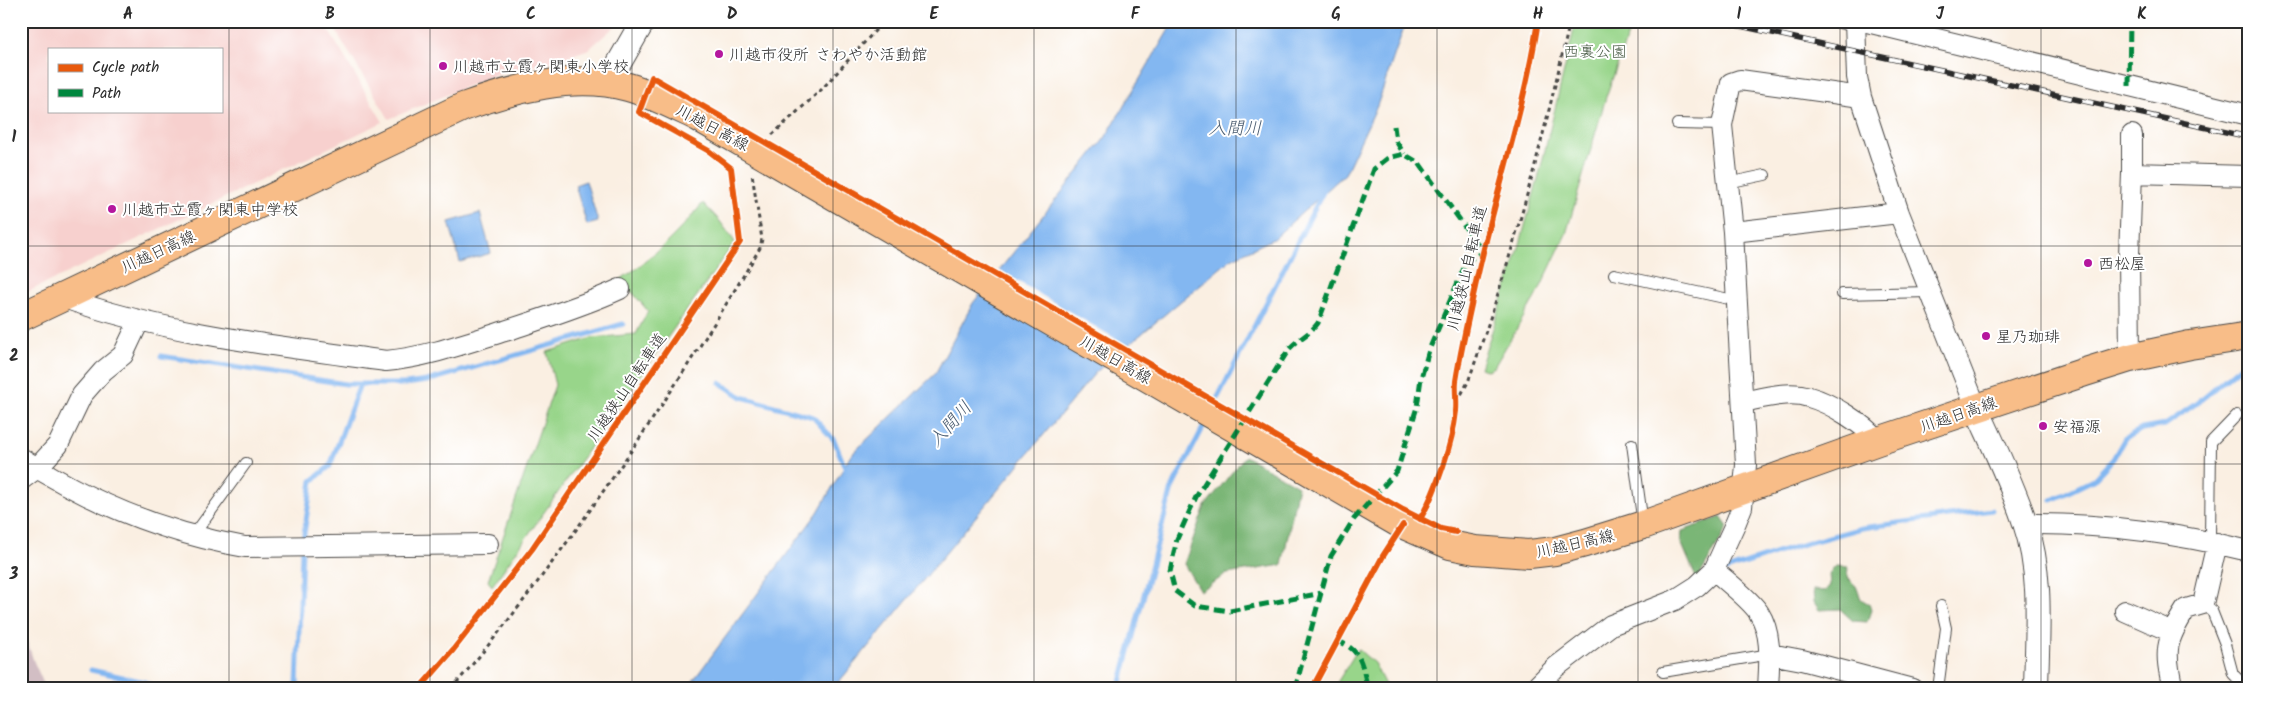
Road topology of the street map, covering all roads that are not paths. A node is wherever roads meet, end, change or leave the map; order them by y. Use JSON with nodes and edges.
{"nodes":[{"id":1,"x":643,"y":21,"type":"edge"},
{"id":2,"x":1831,"y":21,"type":"edge"},
{"id":3,"x":1858,"y":23,"type":"edge"},
{"id":4,"x":610,"y":83,"type":"junction"},
{"id":5,"x":1861,"y":97,"type":"junction"},
{"id":6,"x":2249,"y":115,"type":"edge"},
{"id":7,"x":1677,"y":124,"type":"dead end"},
{"id":8,"x":1722,"y":126,"type":"junction"},
{"id":9,"x":2132,"y":135,"type":"dead end"},
{"id":10,"x":2132,"y":173,"type":"junction"},
{"id":11,"x":1765,"y":175,"type":"dead end"},
{"id":12,"x":2249,"y":176,"type":"edge"},
{"id":13,"x":1727,"y":183,"type":"junction"},
{"id":14,"x":1899,"y":213,"type":"junction"},
{"id":15,"x":1733,"y":232,"type":"junction"},
{"id":16,"x":1614,"y":274,"type":"dead end"},
{"id":17,"x":620,"y":289,"type":"dead end"},
{"id":18,"x":1930,"y":292,"type":"junction"},
{"id":19,"x":1842,"y":294,"type":"dead end"},
{"id":20,"x":61,"y":298,"type":"junction"},
{"id":21,"x":1738,"y":301,"type":"junction"},
{"id":22,"x":21,"y":317,"type":"edge"},
{"id":23,"x":139,"y":321,"type":"junction"},
{"id":24,"x":2249,"y":336,"type":"edge"},
{"id":25,"x":2130,"y":358,"type":"junction"},
{"id":26,"x":1743,"y":402,"type":"junction"},
{"id":27,"x":1976,"y":407,"type":"junction"},
{"id":28,"x":2237,"y":416,"type":"dead end"},
{"id":29,"x":1878,"y":441,"type":"junction"},
{"id":30,"x":1632,"y":444,"type":"dead end"},
{"id":31,"x":29,"y":463,"type":"edge"},
{"id":32,"x":246,"y":463,"type":"dead end"},
{"id":33,"x":21,"y":480,"type":"edge"},
{"id":34,"x":1744,"y":490,"type":"junction"},
{"id":35,"x":2026,"y":524,"type":"junction"},
{"id":36,"x":1643,"y":525,"type":"junction"},
{"id":37,"x":193,"y":536,"type":"junction"},
{"id":38,"x":2213,"y":542,"type":"junction"},
{"id":39,"x":488,"y":544,"type":"dead end"},
{"id":40,"x":2249,"y":551,"type":"edge"},
{"id":41,"x":1714,"y":570,"type":"junction"},
{"id":42,"x":2203,"y":604,"type":"junction"},
{"id":43,"x":1941,"y":606,"type":"dead end"},
{"id":44,"x":2125,"y":611,"type":"dead end"},
{"id":45,"x":2172,"y":632,"type":"junction"},
{"id":46,"x":1770,"y":654,"type":"junction"},
{"id":47,"x":1663,"y":672,"type":"dead end"},
{"id":48,"x":2248,"y":682,"type":"edge"},
{"id":49,"x":1534,"y":689,"type":"edge"},
{"id":50,"x":1768,"y":689,"type":"edge"},
{"id":51,"x":1912,"y":689,"type":"edge"},
{"id":52,"x":1938,"y":689,"type":"edge"},
{"id":53,"x":2036,"y":689,"type":"edge"},
{"id":54,"x":2174,"y":689,"type":"edge"}],
"edges":[{"from":1,"to":4,"type":"street"},
{"from":2,"to":3,"type":"lane"},
{"from":3,"to":5,"type":"street"},
{"from":3,"to":6,"type":"street"},
{"from":4,"to":20,"type":"main road","name":"川越日高線"},
{"from":4,"to":36,"type":"main road","name":"川越日高線"},
{"from":5,"to":8,"type":"street"},
{"from":5,"to":14,"type":"street"},
{"from":7,"to":8,"type":"lane"},
{"from":8,"to":13,"type":"street"},
{"from":9,"to":10,"type":"street"},
{"from":10,"to":12,"type":"street"},
{"from":10,"to":25,"type":"street"},
{"from":11,"to":13,"type":"lane"},
{"from":13,"to":15,"type":"street"},
{"from":14,"to":15,"type":"street"},
{"from":14,"to":18,"type":"street"},
{"from":15,"to":21,"type":"street"},
{"from":16,"to":21,"type":"lane"},
{"from":17,"to":23,"type":"street"},
{"from":18,"to":19,"type":"lane"},
{"from":18,"to":27,"type":"street"},
{"from":20,"to":22,"type":"main road","name":"川越日高線"},
{"from":20,"to":23,"type":"street"},
{"from":21,"to":26,"type":"street"},
{"from":23,"to":31,"type":"street"},
{"from":24,"to":25,"type":"main road","name":"川越日高線"},
{"from":25,"to":27,"type":"main road","name":"川越日高線"},
{"from":26,"to":29,"type":"street"},
{"from":26,"to":34,"type":"street"},
{"from":27,"to":29,"type":"main road","name":"川越日高線"},
{"from":27,"to":35,"type":"street"},
{"from":28,"to":38,"type":"lane"},
{"from":29,"to":34,"type":"main road","name":"川越日高線"},
{"from":30,"to":36,"type":"lane"},
{"from":31,"to":33,"type":"street"},
{"from":31,"to":37,"type":"street"},
{"from":32,"to":37,"type":"lane"},
{"from":34,"to":36,"type":"main road","name":"川越日高線"},
{"from":34,"to":41,"type":"street"},
{"from":35,"to":38,"type":"street"},
{"from":35,"to":53,"type":"street"},
{"from":37,"to":39,"type":"street"},
{"from":38,"to":40,"type":"street"},
{"from":38,"to":42,"type":"street"},
{"from":41,"to":46,"type":"street"},
{"from":41,"to":49,"type":"street"},
{"from":42,"to":45,"type":"street"},
{"from":42,"to":48,"type":"lane"},
{"from":43,"to":52,"type":"lane"},
{"from":44,"to":45,"type":"street"},
{"from":45,"to":54,"type":"street"},
{"from":46,"to":47,"type":"lane"},
{"from":46,"to":50,"type":"street"},
{"from":46,"to":51,"type":"street"}]}
